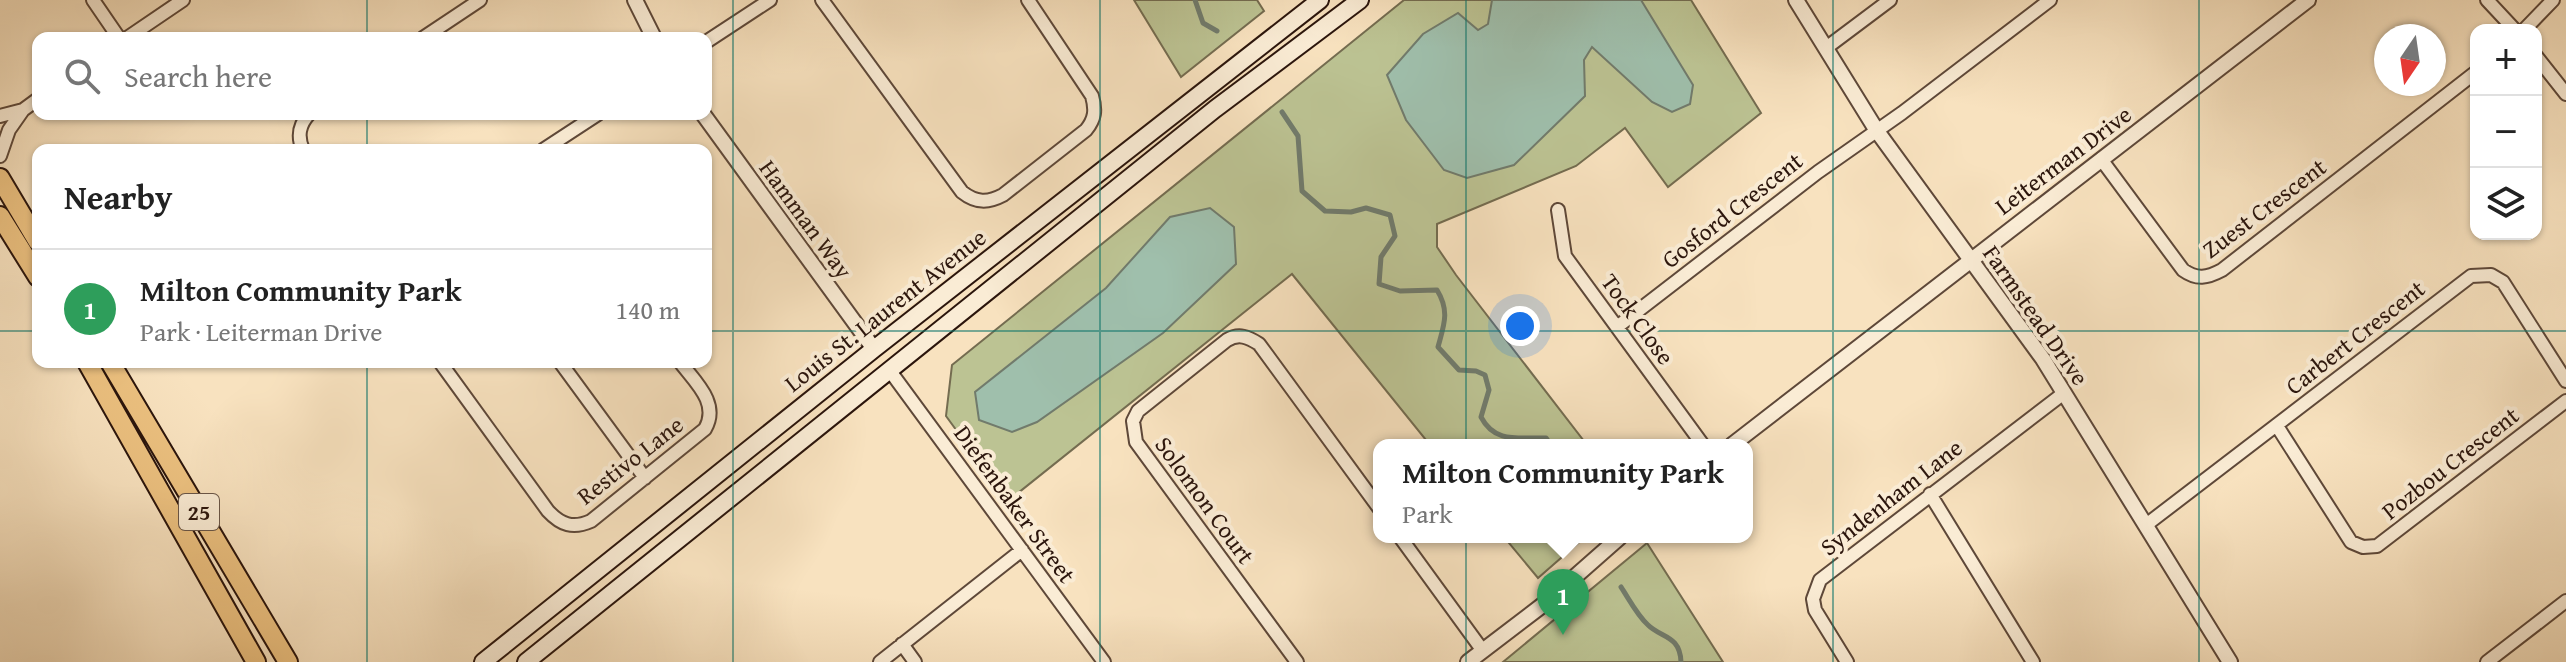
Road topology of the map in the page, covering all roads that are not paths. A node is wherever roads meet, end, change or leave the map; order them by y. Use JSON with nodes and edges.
{"nodes":[{"id":1,"x":93,"y":0,"type":"edge"},
{"id":2,"x":183,"y":0,"type":"edge"},
{"id":3,"x":480,"y":0,"type":"edge"},
{"id":4,"x":635,"y":0,"type":"edge"},
{"id":5,"x":770,"y":0,"type":"edge"},
{"id":6,"x":822,"y":0,"type":"edge"},
{"id":7,"x":1028,"y":0,"type":"edge"},
{"id":8,"x":1320,"y":0,"type":"edge"},
{"id":9,"x":1360,"y":0,"type":"edge"},
{"id":10,"x":1796,"y":0,"type":"edge"},
{"id":11,"x":1890,"y":0,"type":"edge"},
{"id":12,"x":2050,"y":0,"type":"edge"},
{"id":13,"x":2308,"y":0,"type":"edge"},
{"id":14,"x":2487,"y":0,"type":"edge"},
{"id":15,"x":2553,"y":0,"type":"edge"},
{"id":16,"x":2509,"y":24,"type":"edge"},
{"id":17,"x":2530,"y":24,"type":"edge"},
{"id":18,"x":115,"y":32,"type":"edge"},
{"id":19,"x":136,"y":32,"type":"edge"},
{"id":20,"x":432,"y":32,"type":"edge"},
{"id":21,"x":651,"y":32,"type":"edge"},
{"id":22,"x":712,"y":38,"type":"edge"},
{"id":23,"x":1826,"y":48,"type":"junction"},
{"id":24,"x":2542,"y":64,"type":"edge"},
{"id":25,"x":2470,"y":77,"type":"edge"},
{"id":26,"x":2566,"y":94,"type":"edge"},
{"id":27,"x":32,"y":103,"type":"edge"},
{"id":28,"x":23,"y":110,"type":"junction"},
{"id":29,"x":0,"y":116,"type":"edge"},
{"id":30,"x":304,"y":120,"type":"edge"},
{"id":31,"x":589,"y":120,"type":"edge"},
{"id":32,"x":707,"y":120,"type":"edge"},
{"id":33,"x":1877,"y":131,"type":"junction"},
{"id":34,"x":302,"y":144,"type":"edge"},
{"id":35,"x":552,"y":144,"type":"edge"},
{"id":36,"x":0,"y":156,"type":"edge"},
{"id":37,"x":2101,"y":159,"type":"junction"},
{"id":38,"x":0,"y":178,"type":"edge"},
{"id":39,"x":1558,"y":210,"type":"dead end"},
{"id":40,"x":0,"y":216,"type":"edge"},
{"id":41,"x":32,"y":232,"type":"edge"},
{"id":42,"x":1970,"y":259,"type":"junction"},
{"id":43,"x":32,"y":267,"type":"edge"},
{"id":44,"x":1617,"y":327,"type":"junction"},
{"id":45,"x":874,"y":349,"type":"junction"},
{"id":46,"x":90,"y":368,"type":"edge"},
{"id":47,"x":114,"y":368,"type":"edge"},
{"id":48,"x":444,"y":368,"type":"edge"},
{"id":49,"x":564,"y":368,"type":"edge"},
{"id":50,"x":684,"y":368,"type":"edge"},
{"id":51,"x":890,"y":371,"type":"junction"},
{"id":52,"x":2566,"y":381,"type":"edge"},
{"id":53,"x":2064,"y":393,"type":"junction"},
{"id":54,"x":2566,"y":401,"type":"edge"},
{"id":55,"x":2277,"y":426,"type":"junction"},
{"id":56,"x":1699,"y":439,"type":"edge"},
{"id":57,"x":1740,"y":439,"type":"edge"},
{"id":58,"x":645,"y":478,"type":"junction"},
{"id":59,"x":1930,"y":494,"type":"junction"},
{"id":60,"x":1373,"y":500,"type":"edge"},
{"id":61,"x":2146,"y":525,"type":"junction"},
{"id":62,"x":1404,"y":543,"type":"edge"},
{"id":63,"x":1613,"y":543,"type":"edge"},
{"id":64,"x":1022,"y":550,"type":"junction"},
{"id":65,"x":2566,"y":601,"type":"edge"},
{"id":66,"x":902,"y":644,"type":"junction"},
{"id":67,"x":1483,"y":651,"type":"junction"},
{"id":68,"x":256,"y":662,"type":"edge"},
{"id":69,"x":288,"y":662,"type":"edge"},
{"id":70,"x":483,"y":662,"type":"edge"},
{"id":71,"x":526,"y":662,"type":"edge"},
{"id":72,"x":880,"y":662,"type":"edge"},
{"id":73,"x":915,"y":662,"type":"edge"},
{"id":74,"x":1104,"y":662,"type":"edge"},
{"id":75,"x":1297,"y":662,"type":"edge"},
{"id":76,"x":1468,"y":662,"type":"edge"},
{"id":77,"x":1847,"y":662,"type":"edge"},
{"id":78,"x":2033,"y":662,"type":"edge"},
{"id":79,"x":2230,"y":662,"type":"edge"},
{"id":80,"x":2487,"y":662,"type":"edge"}],
"edges":[{"from":1,"to":18,"type":"street"},
{"from":2,"to":19,"type":"street"},
{"from":3,"to":20,"type":"street"},
{"from":4,"to":21,"type":"street"},
{"from":5,"to":22,"type":"street"},
{"from":6,"to":7,"type":"street"},
{"from":8,"to":45,"type":"main road","name":"Louis St. Laurent Avenue"},
{"from":9,"to":51,"type":"main road","name":"Louis St. Laurent Avenue"},
{"from":10,"to":23,"type":"street","name":"Farmstead Drive"},
{"from":11,"to":23,"type":"street"},
{"from":12,"to":33,"type":"street","name":"Gosford Crescent"},
{"from":13,"to":37,"type":"street","name":"Leiterman Drive"},
{"from":14,"to":16,"type":"street"},
{"from":15,"to":17,"type":"street"},
{"from":23,"to":33,"type":"street","name":"Farmstead Drive"},
{"from":24,"to":26,"type":"street"},
{"from":25,"to":37,"type":"street","name":"Zuest Crescent"},
{"from":27,"to":28,"type":"street"},
{"from":28,"to":29,"type":"street"},
{"from":28,"to":36,"type":"street"},
{"from":30,"to":34,"type":"street"},
{"from":31,"to":35,"type":"street"},
{"from":32,"to":45,"type":"street","name":"Hamman Way"},
{"from":33,"to":42,"type":"street","name":"Farmstead Drive"},
{"from":33,"to":44,"type":"street","name":"Gosford Crescent"},
{"from":37,"to":42,"type":"street","name":"Leiterman Drive"},
{"from":38,"to":41,"type":"main road"},
{"from":39,"to":44,"type":"street","name":"Tock Close"},
{"from":40,"to":43,"type":"main road"},
{"from":42,"to":53,"type":"street","name":"Farmstead Drive"},
{"from":42,"to":57,"type":"street","name":"Leiterman Drive"},
{"from":44,"to":56,"type":"street","name":"Tock Close"},
{"from":45,"to":70,"type":"main road","name":"Louis St. Laurent Avenue"},
{"from":46,"to":68,"type":"main road","number":"25"},
{"from":47,"to":69,"type":"main road","number":"25"},
{"from":48,"to":58,"type":"street","name":"Restivo Lane"},
{"from":49,"to":58,"type":"street"},
{"from":50,"to":58,"type":"street","name":"Restivo Lane"},
{"from":51,"to":64,"type":"street","name":"Diefenbaker Street"},
{"from":51,"to":71,"type":"main road","name":"Louis St. Laurent Avenue"},
{"from":52,"to":55,"type":"street","name":"Carbert Crescent"},
{"from":53,"to":59,"type":"street","name":"Syndenham Lane"},
{"from":53,"to":61,"type":"street","name":"Farmstead Drive"},
{"from":54,"to":55,"type":"street","name":"Pozbou Crescent"},
{"from":55,"to":61,"type":"street","name":"Carbert Crescent"},
{"from":59,"to":77,"type":"street","name":"Syndenham Lane"},
{"from":59,"to":78,"type":"street"},
{"from":60,"to":75,"type":"street","name":"Solomon Court"},
{"from":61,"to":79,"type":"street","name":"Farmstead Drive"},
{"from":62,"to":67,"type":"street"},
{"from":63,"to":67,"type":"street"},
{"from":64,"to":66,"type":"street"},
{"from":64,"to":74,"type":"street","name":"Diefenbaker Street"},
{"from":65,"to":80,"type":"street"},
{"from":66,"to":72,"type":"street"},
{"from":66,"to":73,"type":"street"},
{"from":67,"to":76,"type":"street"}]}
